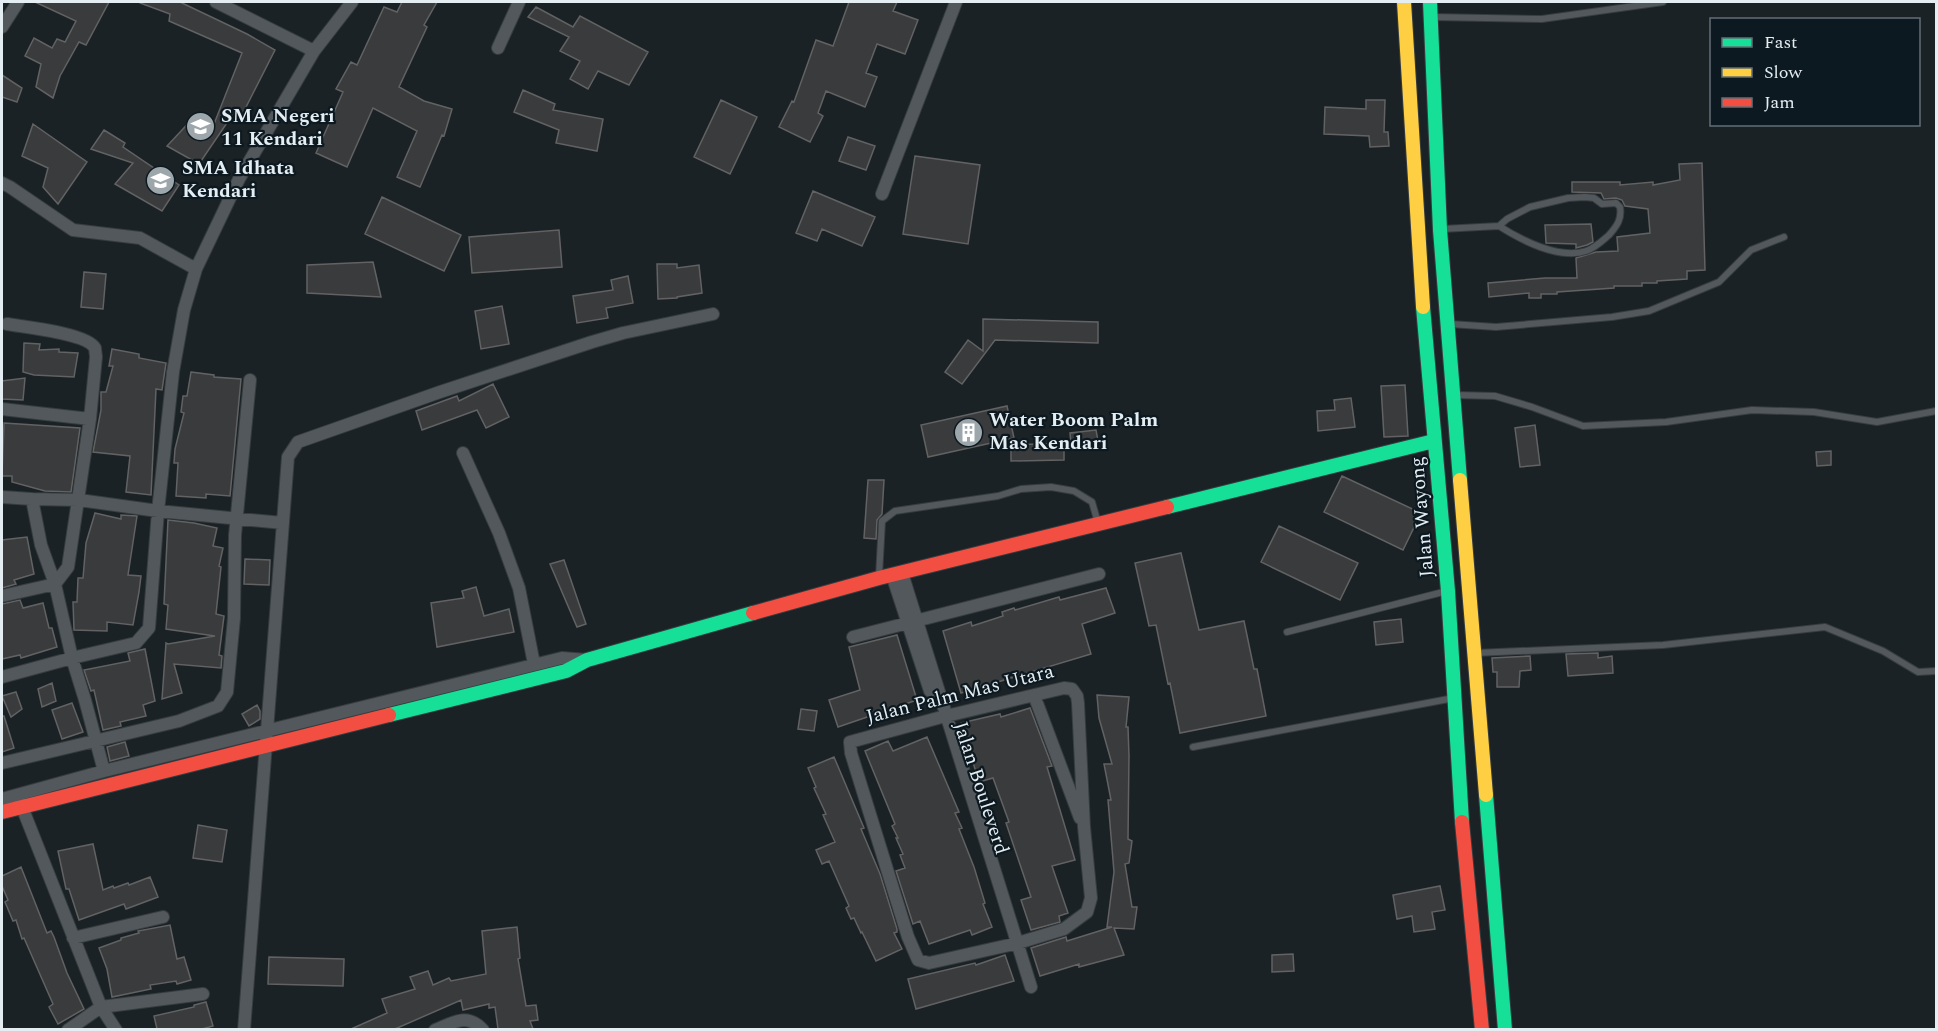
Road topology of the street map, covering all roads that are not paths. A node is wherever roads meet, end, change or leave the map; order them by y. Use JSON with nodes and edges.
{"nodes":[{"id":1,"x":18,"y":2,"type":"edge"},
{"id":2,"x":216,"y":2,"type":"edge"},
{"id":3,"x":352,"y":2,"type":"edge"},
{"id":4,"x":519,"y":2,"type":"edge"},
{"id":5,"x":956,"y":2,"type":"edge"},
{"id":6,"x":1430,"y":2,"type":"edge"},
{"id":7,"x":1663,"y":2,"type":"edge"},
{"id":8,"x":1400,"y":3,"type":"edge"},
{"id":9,"x":1431,"y":16,"type":"junction"},
{"id":10,"x":2,"y":27,"type":"edge"},
{"id":11,"x":498,"y":48,"type":"dead end"},
{"id":12,"x":314,"y":51,"type":"junction"},
{"id":13,"x":2,"y":183,"type":"edge"},
{"id":14,"x":882,"y":194,"type":"dead end"},
{"id":15,"x":1499,"y":226,"type":"junction"},
{"id":16,"x":1440,"y":230,"type":"junction"},
{"id":17,"x":1784,"y":237,"type":"dead end"},
{"id":18,"x":196,"y":269,"type":"junction"},
{"id":19,"x":713,"y":314,"type":"dead end"},
{"id":20,"x":7,"y":324,"type":"dead end"},
{"id":21,"x":1448,"y":324,"type":"junction"},
{"id":22,"x":250,"y":380,"type":"dead end"},
{"id":23,"x":1454,"y":395,"type":"junction"},
{"id":24,"x":2,"y":409,"type":"edge"},
{"id":25,"x":1936,"y":411,"type":"edge"},
{"id":26,"x":90,"y":419,"type":"junction"},
{"id":27,"x":1434,"y":441,"type":"junction"},
{"id":28,"x":463,"y":453,"type":"dead end"},
{"id":29,"x":2,"y":498,"type":"edge"},
{"id":30,"x":32,"y":498,"type":"junction"},
{"id":31,"x":79,"y":500,"type":"junction"},
{"id":32,"x":158,"y":511,"type":"junction"},
{"id":33,"x":237,"y":518,"type":"junction"},
{"id":34,"x":283,"y":523,"type":"junction"},
{"id":35,"x":1098,"y":524,"type":"junction"},
{"id":36,"x":1099,"y":574,"type":"dead end"},
{"id":37,"x":891,"y":575,"type":"junction"},
{"id":38,"x":55,"y":584,"type":"junction"},
{"id":39,"x":1448,"y":591,"type":"junction"},
{"id":40,"x":2,"y":596,"type":"edge"},
{"id":41,"x":913,"y":621,"type":"junction"},
{"id":42,"x":1287,"y":632,"type":"dead end"},
{"id":43,"x":853,"y":637,"type":"dead end"},
{"id":44,"x":1475,"y":653,"type":"junction"},
{"id":45,"x":72,"y":658,"type":"junction"},
{"id":46,"x":587,"y":660,"type":"junction"},
{"id":47,"x":534,"y":664,"type":"junction"},
{"id":48,"x":1936,"y":671,"type":"edge"},
{"id":49,"x":2,"y":677,"type":"edge"},
{"id":50,"x":1034,"y":695,"type":"junction"},
{"id":51,"x":1455,"y":698,"type":"junction"},
{"id":52,"x":942,"y":717,"type":"junction"},
{"id":53,"x":265,"y":739,"type":"junction"},
{"id":54,"x":95,"y":740,"type":"junction"},
{"id":55,"x":1193,"y":747,"type":"dead end"},
{"id":56,"x":2,"y":763,"type":"edge"},
{"id":57,"x":104,"y":771,"type":"junction"},
{"id":58,"x":2,"y":799,"type":"edge"},
{"id":59,"x":20,"y":801,"type":"junction"},
{"id":60,"x":2,"y":812,"type":"edge"},
{"id":61,"x":1084,"y":826,"type":"junction"},
{"id":62,"x":163,"y":917,"type":"dead end"},
{"id":63,"x":73,"y":938,"type":"junction"},
{"id":64,"x":1014,"y":944,"type":"junction"},
{"id":65,"x":1031,"y":987,"type":"dead end"},
{"id":66,"x":203,"y":994,"type":"dead end"},
{"id":67,"x":101,"y":1007,"type":"junction"},
{"id":68,"x":68,"y":1029,"type":"edge"},
{"id":69,"x":116,"y":1029,"type":"edge"},
{"id":70,"x":244,"y":1029,"type":"edge"},
{"id":71,"x":435,"y":1029,"type":"edge"},
{"id":72,"x":483,"y":1029,"type":"edge"},
{"id":73,"x":1482,"y":1029,"type":"edge"},
{"id":74,"x":1505,"y":1029,"type":"edge"}],
"edges":[{"from":1,"to":10,"type":"street"},
{"from":2,"to":12,"type":"street"},
{"from":3,"to":12,"type":"street"},
{"from":4,"to":11,"type":"street"},
{"from":5,"to":14,"type":"street"},
{"from":6,"to":9,"type":"main road"},
{"from":7,"to":9,"type":"lane"},
{"from":8,"to":27,"type":"main road","name":"Jalan Wayong"},
{"from":9,"to":16,"type":"main road"},
{"from":12,"to":18,"type":"street"},
{"from":13,"to":18,"type":"street"},
{"from":15,"to":15,"type":"lane"},
{"from":15,"to":16,"type":"lane"},
{"from":16,"to":21,"type":"main road"},
{"from":17,"to":21,"type":"lane"},
{"from":18,"to":32,"type":"street"},
{"from":19,"to":34,"type":"street"},
{"from":20,"to":26,"type":"street"},
{"from":21,"to":23,"type":"main road"},
{"from":22,"to":33,"type":"street"},
{"from":23,"to":25,"type":"lane"},
{"from":23,"to":44,"type":"main road"},
{"from":24,"to":26,"type":"street"},
{"from":26,"to":31,"type":"street"},
{"from":27,"to":35,"type":"main road"},
{"from":27,"to":39,"type":"main road","name":"Jalan Wayong"},
{"from":28,"to":47,"type":"street"},
{"from":29,"to":30,"type":"street"},
{"from":30,"to":31,"type":"street"},
{"from":30,"to":38,"type":"street"},
{"from":31,"to":32,"type":"street"},
{"from":31,"to":38,"type":"street"},
{"from":32,"to":33,"type":"street"},
{"from":32,"to":45,"type":"street"},
{"from":33,"to":34,"type":"street"},
{"from":33,"to":54,"type":"street"},
{"from":34,"to":53,"type":"street"},
{"from":35,"to":37,"type":"main road"},
{"from":35,"to":37,"type":"lane"},
{"from":36,"to":41,"type":"street"},
{"from":37,"to":41,"type":"street","name":"Jalan Bouleverd"},
{"from":37,"to":46,"type":"main road"},
{"from":38,"to":40,"type":"street"},
{"from":38,"to":45,"type":"street"},
{"from":39,"to":42,"type":"lane"},
{"from":39,"to":51,"type":"main road","name":"Jalan Wayong"},
{"from":41,"to":43,"type":"street"},
{"from":41,"to":52,"type":"street","name":"Jalan Bouleverd"},
{"from":44,"to":48,"type":"lane"},
{"from":44,"to":74,"type":"main road"},
{"from":45,"to":49,"type":"street"},
{"from":45,"to":54,"type":"street"},
{"from":46,"to":47,"type":"street"},
{"from":46,"to":53,"type":"main road"},
{"from":47,"to":53,"type":"street"},
{"from":50,"to":52,"type":"street","name":"Jalan Palm Mas Utara"},
{"from":50,"to":61,"type":"street"},
{"from":50,"to":61,"type":"street","name":"Jalan Palm Mas Utara"},
{"from":51,"to":55,"type":"lane"},
{"from":51,"to":73,"type":"main road","name":"Jalan Wayong"},
{"from":52,"to":64,"type":"street","name":"Jalan Bouleverd"},
{"from":52,"to":64,"type":"street","name":"Jalan Palm Mas Utara"},
{"from":53,"to":57,"type":"street"},
{"from":53,"to":59,"type":"main road"},
{"from":53,"to":70,"type":"street"},
{"from":54,"to":56,"type":"street"},
{"from":54,"to":57,"type":"street"},
{"from":57,"to":59,"type":"street"},
{"from":58,"to":59,"type":"street"},
{"from":59,"to":60,"type":"main road"},
{"from":59,"to":63,"type":"street"},
{"from":61,"to":64,"type":"street","name":"Jalan Palm Mas Utara"},
{"from":62,"to":63,"type":"street"},
{"from":63,"to":67,"type":"street"},
{"from":64,"to":65,"type":"street","name":"Jalan Bouleverd"},
{"from":66,"to":67,"type":"street"},
{"from":67,"to":68,"type":"street"},
{"from":67,"to":69,"type":"street"},
{"from":71,"to":72,"type":"street"}]}
